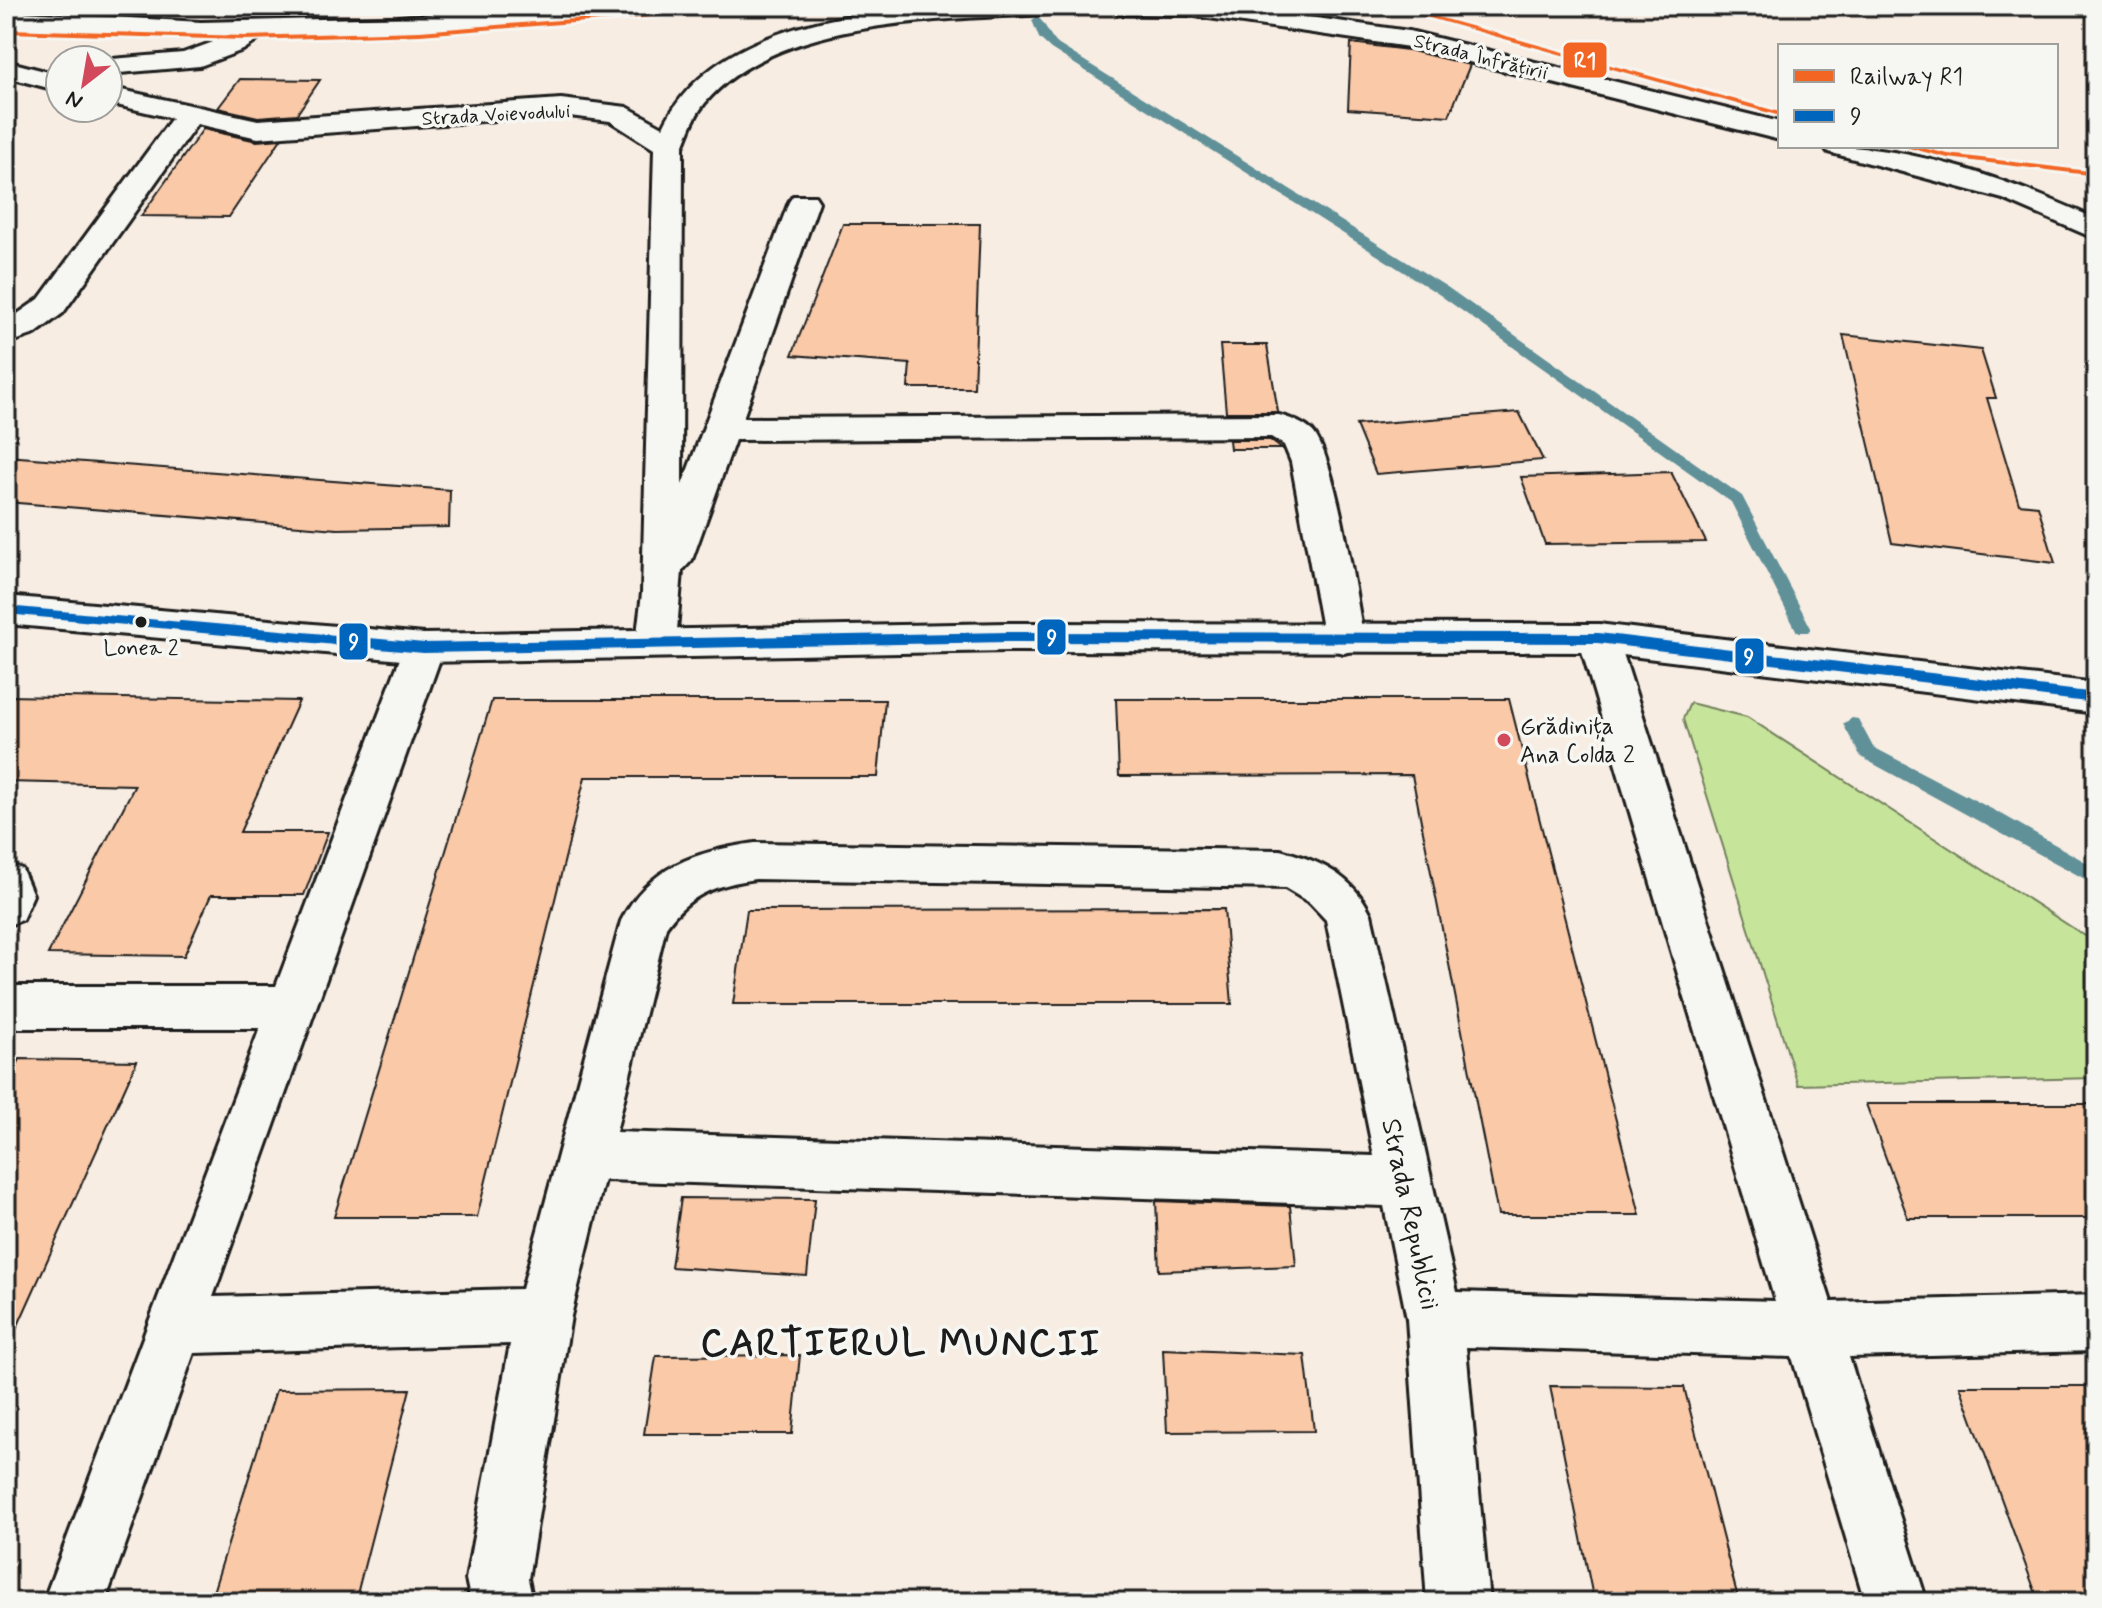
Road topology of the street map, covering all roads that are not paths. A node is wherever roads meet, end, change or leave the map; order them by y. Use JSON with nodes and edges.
{"nodes":[{"id":1,"x":565,"y":6,"type":"edge"},
{"id":2,"x":684,"y":6,"type":"edge"},
{"id":3,"x":1046,"y":6,"type":"edge"},
{"id":4,"x":1120,"y":6,"type":"edge"},
{"id":5,"x":1177,"y":6,"type":"edge"},
{"id":6,"x":1329,"y":6,"type":"edge"},
{"id":7,"x":538,"y":15,"type":"junction"},
{"id":8,"x":6,"y":19,"type":"edge"},
{"id":9,"x":261,"y":28,"type":"junction"},
{"id":10,"x":124,"y":65,"type":"edge"},
{"id":11,"x":6,"y":69,"type":"edge"},
{"id":12,"x":44,"y":78,"type":"edge"},
{"id":13,"x":124,"y":99,"type":"edge"},
{"id":14,"x":189,"y":115,"type":"junction"},
{"id":15,"x":1778,"y":131,"type":"edge"},
{"id":16,"x":669,"y":147,"type":"junction"},
{"id":17,"x":1845,"y":148,"type":"edge"},
{"id":18,"x":804,"y":202,"type":"dead end"},
{"id":19,"x":2096,"y":230,"type":"edge"},
{"id":20,"x":6,"y":334,"type":"edge"},
{"id":21,"x":721,"y":429,"type":"junction"},
{"id":22,"x":662,"y":593,"type":"junction"},
{"id":23,"x":6,"y":610,"type":"edge"},
{"id":24,"x":1598,"y":638,"type":"junction"},
{"id":25,"x":1344,"y":639,"type":"junction"},
{"id":26,"x":656,"y":642,"type":"junction"},
{"id":27,"x":424,"y":648,"type":"junction"},
{"id":28,"x":2096,"y":698,"type":"edge"},
{"id":29,"x":6,"y":882,"type":"edge"},
{"id":30,"x":6,"y":907,"type":"edge"},
{"id":31,"x":6,"y":1007,"type":"edge"},
{"id":32,"x":290,"y":1007,"type":"junction"},
{"id":33,"x":584,"y":1155,"type":"junction"},
{"id":34,"x":1406,"y":1182,"type":"junction"},
{"id":35,"x":543,"y":1316,"type":"junction"},
{"id":36,"x":1435,"y":1319,"type":"junction"},
{"id":37,"x":2096,"y":1323,"type":"edge"},
{"id":38,"x":176,"y":1326,"type":"junction"},
{"id":39,"x":1810,"y":1330,"type":"junction"},
{"id":40,"x":74,"y":1602,"type":"edge"},
{"id":41,"x":502,"y":1602,"type":"edge"},
{"id":42,"x":1458,"y":1602,"type":"edge"},
{"id":43,"x":1896,"y":1602,"type":"edge"}],
"edges":[{"from":1,"to":7,"type":"street"},
{"from":2,"to":7,"type":"street"},
{"from":3,"to":16,"type":"street"},
{"from":4,"to":5,"type":"street"},
{"from":5,"to":6,"type":"street"},
{"from":5,"to":15,"type":"street","name":"Strada Înfrățirii"},
{"from":7,"to":9,"type":"street"},
{"from":8,"to":9,"type":"street"},
{"from":9,"to":10,"type":"street"},
{"from":11,"to":12,"type":"street"},
{"from":13,"to":14,"type":"street","name":"Strada Voievodului"},
{"from":14,"to":16,"type":"street","name":"Strada Voievodului"},
{"from":14,"to":20,"type":"street"},
{"from":16,"to":22,"type":"street"},
{"from":17,"to":19,"type":"street"},
{"from":18,"to":21,"type":"street"},
{"from":21,"to":22,"type":"street"},
{"from":21,"to":25,"type":"street"},
{"from":22,"to":26,"type":"street"},
{"from":23,"to":27,"type":"street"},
{"from":24,"to":25,"type":"street"},
{"from":24,"to":28,"type":"street"},
{"from":24,"to":39,"type":"street"},
{"from":25,"to":26,"type":"street"},
{"from":26,"to":27,"type":"street"},
{"from":27,"to":32,"type":"street"},
{"from":29,"to":30,"type":"street"},
{"from":31,"to":32,"type":"street"},
{"from":32,"to":38,"type":"street"},
{"from":33,"to":34,"type":"street"},
{"from":33,"to":34,"type":"street","name":"Strada Republicii"},
{"from":33,"to":35,"type":"street","name":"Strada Republicii"},
{"from":34,"to":36,"type":"street","name":"Strada Republicii"},
{"from":35,"to":38,"type":"street"},
{"from":35,"to":41,"type":"street","name":"Strada Republicii"},
{"from":36,"to":39,"type":"street"},
{"from":36,"to":42,"type":"street","name":"Strada Republicii"},
{"from":37,"to":39,"type":"street"},
{"from":38,"to":40,"type":"street"},
{"from":39,"to":43,"type":"street"}]}
